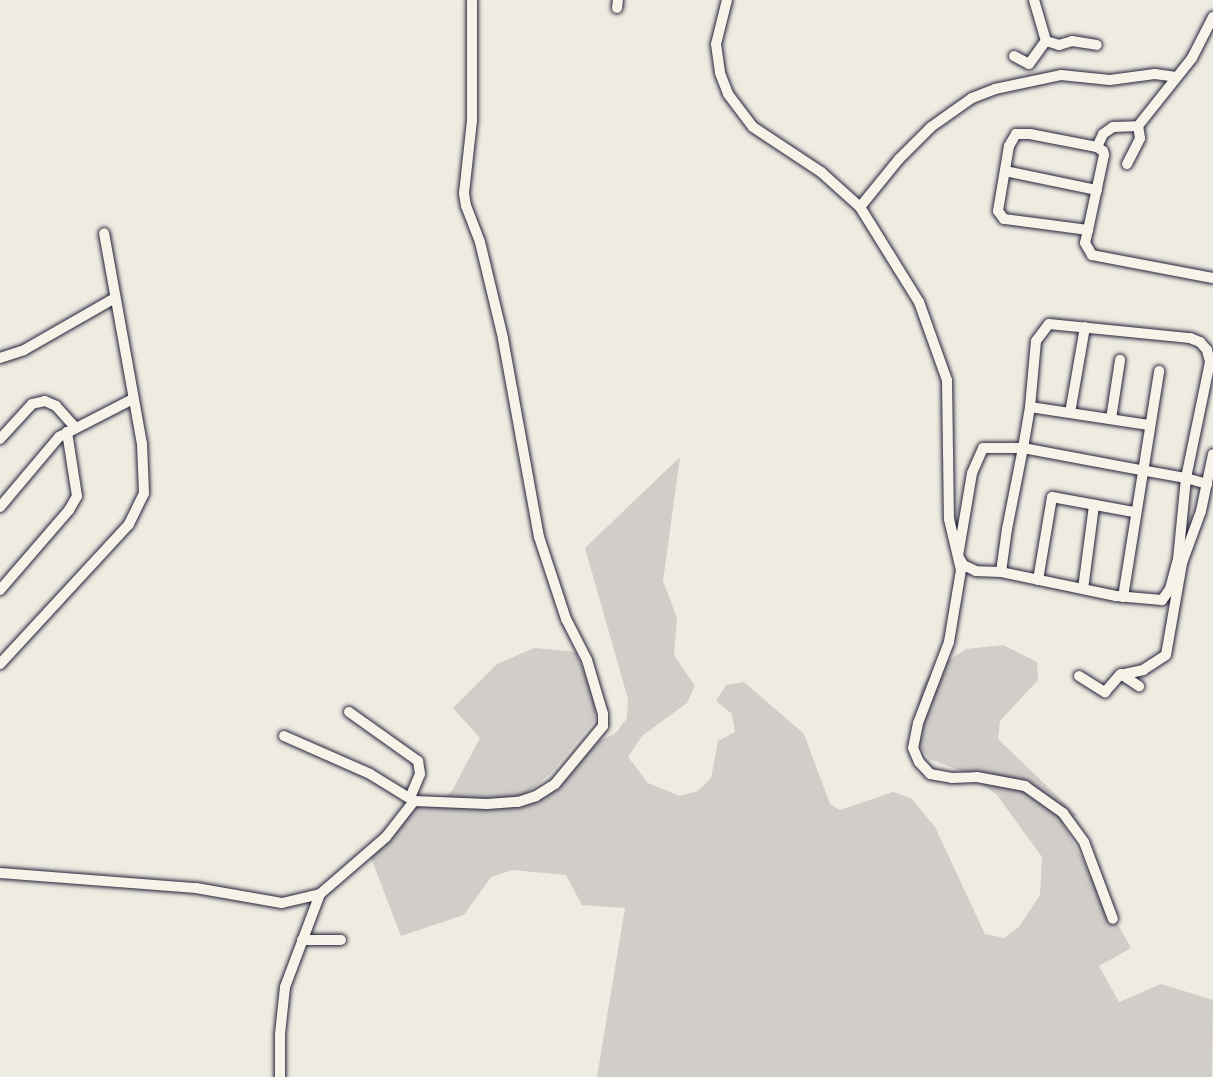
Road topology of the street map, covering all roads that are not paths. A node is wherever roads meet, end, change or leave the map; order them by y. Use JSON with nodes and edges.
{"nodes":[{"id":1,"x":472,"y":0,"type":"edge"},
{"id":2,"x":727,"y":0,"type":"edge"},
{"id":3,"x":1034,"y":0,"type":"edge"},
{"id":4,"x":1213,"y":17,"type":"edge"},
{"id":5,"x":1046,"y":41,"type":"junction"},
{"id":6,"x":1097,"y":45,"type":"dead end"},
{"id":7,"x":1014,"y":56,"type":"dead end"},
{"id":8,"x":1176,"y":77,"type":"junction"},
{"id":9,"x":1138,"y":127,"type":"junction"},
{"id":10,"x":1097,"y":147,"type":"junction"},
{"id":11,"x":1127,"y":164,"type":"dead end"},
{"id":12,"x":1005,"y":171,"type":"junction"},
{"id":13,"x":1097,"y":190,"type":"junction"},
{"id":14,"x":860,"y":207,"type":"junction"},
{"id":15,"x":1088,"y":230,"type":"junction"},
{"id":16,"x":104,"y":233,"type":"dead end"},
{"id":17,"x":1213,"y":278,"type":"edge"},
{"id":18,"x":113,"y":299,"type":"junction"},
{"id":19,"x":1085,"y":327,"type":"junction"},
{"id":20,"x":0,"y":358,"type":"edge"},
{"id":21,"x":1120,"y":360,"type":"dead end"},
{"id":22,"x":1159,"y":371,"type":"dead end"},
{"id":23,"x":133,"y":399,"type":"junction"},
{"id":24,"x":1030,"y":407,"type":"junction"},
{"id":25,"x":1070,"y":413,"type":"junction"},
{"id":26,"x":1111,"y":419,"type":"junction"},
{"id":27,"x":1149,"y":425,"type":"junction"},
{"id":28,"x":71,"y":430,"type":"junction"},
{"id":29,"x":2,"y":434,"type":"edge"},
{"id":30,"x":1023,"y":448,"type":"junction"},
{"id":31,"x":1213,"y":454,"type":"edge"},
{"id":32,"x":1141,"y":470,"type":"junction"},
{"id":33,"x":1186,"y":478,"type":"junction"},
{"id":34,"x":1207,"y":484,"type":"junction"},
{"id":35,"x":1094,"y":505,"type":"junction"},
{"id":36,"x":0,"y":508,"type":"edge"},
{"id":37,"x":1135,"y":512,"type":"junction"},
{"id":38,"x":958,"y":556,"type":"junction"},
{"id":39,"x":1001,"y":572,"type":"junction"},
{"id":40,"x":1038,"y":580,"type":"junction"},
{"id":41,"x":1083,"y":589,"type":"junction"},
{"id":42,"x":0,"y":590,"type":"edge"},
{"id":43,"x":1123,"y":597,"type":"junction"},
{"id":44,"x":0,"y":664,"type":"edge"},
{"id":45,"x":1121,"y":674,"type":"junction"},
{"id":46,"x":1079,"y":676,"type":"dead end"},
{"id":47,"x":1139,"y":686,"type":"dead end"},
{"id":48,"x":349,"y":712,"type":"dead end"},
{"id":49,"x":284,"y":736,"type":"dead end"},
{"id":50,"x":412,"y":799,"type":"junction"},
{"id":51,"x":0,"y":873,"type":"edge"},
{"id":52,"x":320,"y":894,"type":"junction"},
{"id":53,"x":1113,"y":919,"type":"dead end"},
{"id":54,"x":302,"y":940,"type":"junction"},
{"id":55,"x":341,"y":940,"type":"dead end"},
{"id":56,"x":281,"y":1077,"type":"edge"}],
"edges":[{"from":1,"to":50,"type":"street"},
{"from":2,"to":14,"type":"street"},
{"from":3,"to":5,"type":"street"},
{"from":4,"to":8,"type":"street"},
{"from":5,"to":6,"type":"street"},
{"from":5,"to":7,"type":"street"},
{"from":8,"to":9,"type":"street"},
{"from":8,"to":14,"type":"street"},
{"from":9,"to":10,"type":"street"},
{"from":9,"to":11,"type":"street"},
{"from":10,"to":12,"type":"street"},
{"from":10,"to":13,"type":"street"},
{"from":12,"to":13,"type":"street"},
{"from":12,"to":15,"type":"street"},
{"from":13,"to":15,"type":"street"},
{"from":14,"to":38,"type":"street"},
{"from":15,"to":17,"type":"street"},
{"from":16,"to":18,"type":"street"},
{"from":18,"to":20,"type":"street"},
{"from":18,"to":23,"type":"street"},
{"from":19,"to":24,"type":"street"},
{"from":19,"to":25,"type":"street"},
{"from":19,"to":33,"type":"street"},
{"from":21,"to":26,"type":"street"},
{"from":22,"to":27,"type":"street"},
{"from":23,"to":28,"type":"street"},
{"from":23,"to":44,"type":"street"},
{"from":24,"to":25,"type":"street"},
{"from":24,"to":30,"type":"street"},
{"from":25,"to":26,"type":"street"},
{"from":26,"to":27,"type":"street"},
{"from":27,"to":32,"type":"street"},
{"from":28,"to":29,"type":"street"},
{"from":28,"to":36,"type":"street"},
{"from":28,"to":42,"type":"street"},
{"from":30,"to":32,"type":"street"},
{"from":30,"to":38,"type":"street"},
{"from":30,"to":39,"type":"street"},
{"from":31,"to":34,"type":"street"},
{"from":32,"to":33,"type":"street"},
{"from":32,"to":37,"type":"street"},
{"from":33,"to":34,"type":"street"},
{"from":33,"to":43,"type":"street"},
{"from":34,"to":45,"type":"street"},
{"from":35,"to":37,"type":"street"},
{"from":35,"to":40,"type":"street"},
{"from":35,"to":41,"type":"street"},
{"from":37,"to":43,"type":"street"},
{"from":38,"to":39,"type":"street"},
{"from":38,"to":53,"type":"street"},
{"from":39,"to":40,"type":"street"},
{"from":40,"to":41,"type":"street"},
{"from":41,"to":43,"type":"street"},
{"from":45,"to":46,"type":"street"},
{"from":45,"to":47,"type":"street"},
{"from":48,"to":50,"type":"street"},
{"from":49,"to":50,"type":"street"},
{"from":50,"to":52,"type":"street"},
{"from":51,"to":52,"type":"street"},
{"from":52,"to":54,"type":"street"},
{"from":54,"to":55,"type":"street"},
{"from":54,"to":56,"type":"street"}]}
